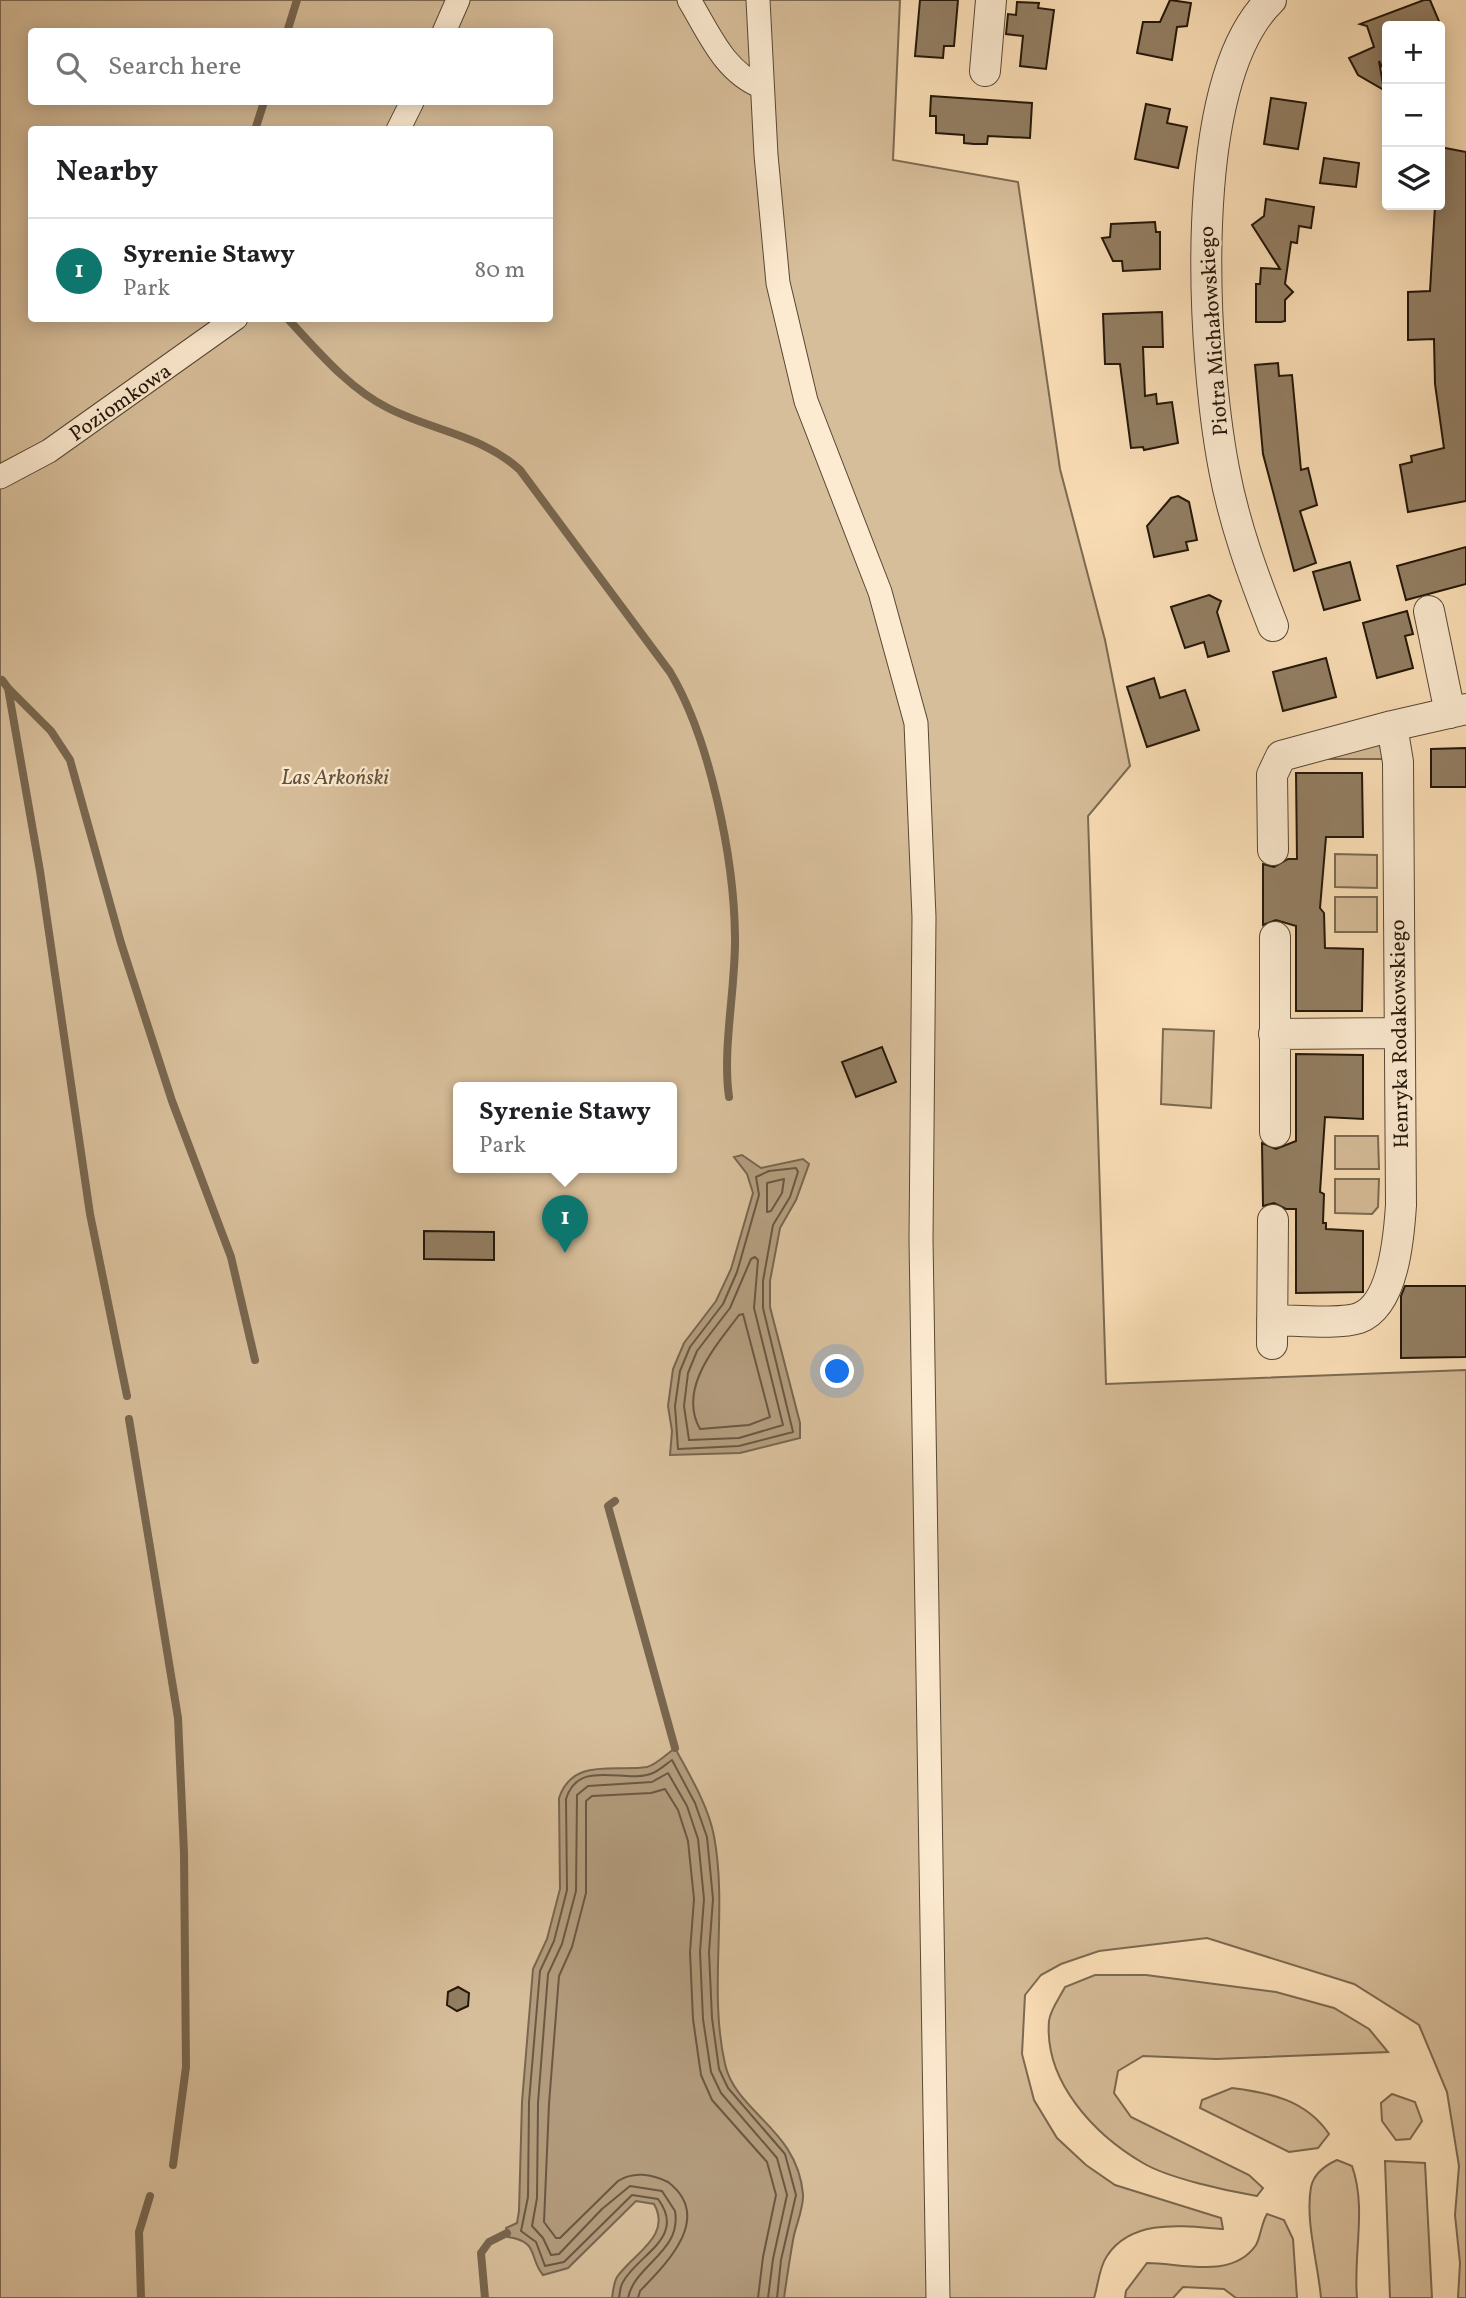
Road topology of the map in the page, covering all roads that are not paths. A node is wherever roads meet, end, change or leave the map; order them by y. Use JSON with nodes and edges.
{"nodes":[{"id":1,"x":457,"y":0,"type":"edge"},
{"id":2,"x":689,"y":0,"type":"edge"},
{"id":3,"x":758,"y":0,"type":"edge"},
{"id":4,"x":990,"y":0,"type":"edge"},
{"id":5,"x":1271,"y":0,"type":"edge"},
{"id":6,"x":446,"y":28,"type":"edge"},
{"id":7,"x":985,"y":71,"type":"dead end"},
{"id":8,"x":762,"y":87,"type":"junction"},
{"id":9,"x":410,"y":105,"type":"edge"},
{"id":10,"x":400,"y":126,"type":"edge"},
{"id":11,"x":230,"y":322,"type":"edge"},
{"id":12,"x":0,"y":477,"type":"edge"},
{"id":13,"x":1429,"y":611,"type":"dead end"},
{"id":14,"x":1273,"y":626,"type":"dead end"},
{"id":15,"x":1458,"y":711,"type":"edge"},
{"id":16,"x":1392,"y":726,"type":"junction"},
{"id":17,"x":1273,"y":850,"type":"dead end"},
{"id":18,"x":1275,"y":937,"type":"dead end"},
{"id":19,"x":1399,"y":1033,"type":"junction"},
{"id":20,"x":1274,"y":1034,"type":"junction"},
{"id":21,"x":1275,"y":1132,"type":"dead end"},
{"id":22,"x":1273,"y":1220,"type":"dead end"},
{"id":23,"x":938,"y":2298,"type":"edge"}],
"edges":[{"from":1,"to":6,"type":"street"},
{"from":2,"to":8,"type":"street"},
{"from":3,"to":8,"type":"street"},
{"from":4,"to":7,"type":"street"},
{"from":5,"to":14,"type":"street","name":"Piotra Michałowskiego"},
{"from":8,"to":23,"type":"street"},
{"from":9,"to":10,"type":"street"},
{"from":11,"to":12,"type":"street","name":"Poziomkowa"},
{"from":13,"to":15,"type":"street"},
{"from":15,"to":16,"type":"street"},
{"from":16,"to":17,"type":"street"},
{"from":16,"to":19,"type":"street","name":"Henryka Rodakowskiego"},
{"from":18,"to":20,"type":"street"},
{"from":19,"to":20,"type":"street"},
{"from":19,"to":22,"type":"street","name":"Henryka Rodakowskiego"},
{"from":20,"to":21,"type":"street"}]}
